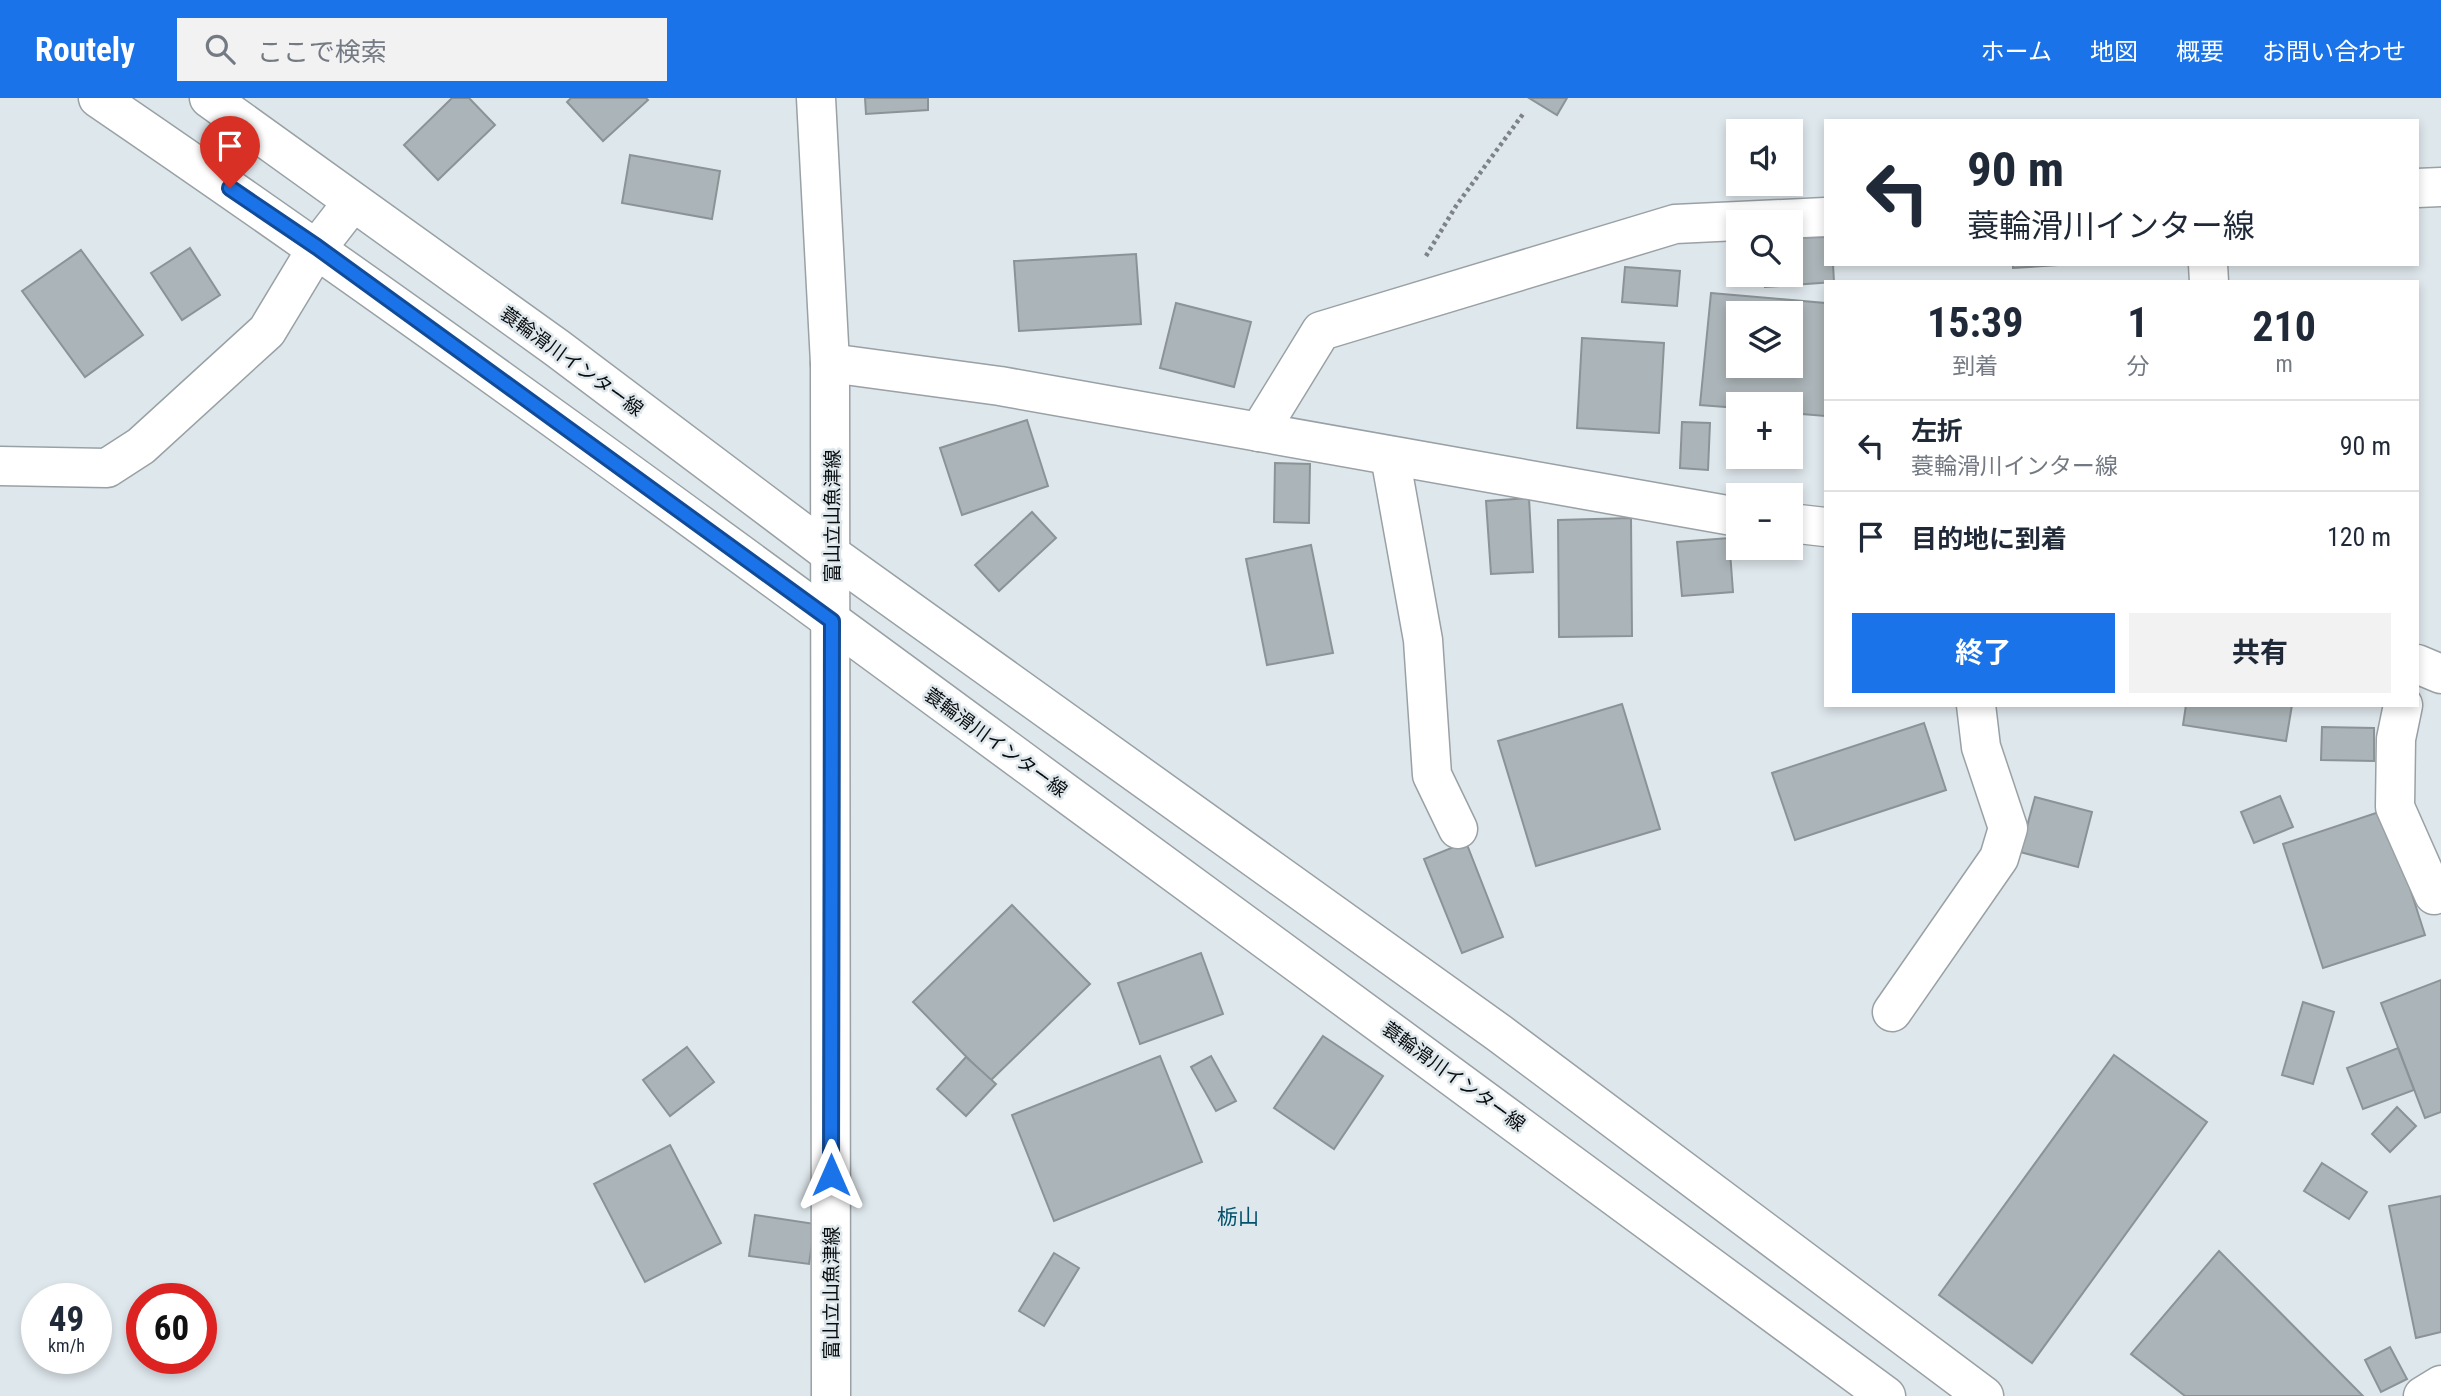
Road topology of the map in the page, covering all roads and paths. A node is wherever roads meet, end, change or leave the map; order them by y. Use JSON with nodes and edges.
{"nodes":[{"id":1,"x":98,"y":98,"type":"edge"},
{"id":2,"x":209,"y":98,"type":"edge"},
{"id":3,"x":816,"y":98,"type":"edge"},
{"id":4,"x":1523,"y":114,"type":"dead end"},
{"id":5,"x":2441,"y":187,"type":"edge"},
{"id":6,"x":2419,"y":188,"type":"edge"},
{"id":7,"x":352,"y":203,"type":"junction"},
{"id":8,"x":1824,"y":217,"type":"edge"},
{"id":9,"x":317,"y":247,"type":"junction"},
{"id":10,"x":1395,"y":308,"type":"junction"},
{"id":11,"x":830,"y":363,"type":"junction"},
{"id":12,"x":1259,"y":432,"type":"junction"},
{"id":13,"x":1390,"y":456,"type":"junction"},
{"id":14,"x":0,"y":466,"type":"edge"},
{"id":15,"x":1726,"y":515,"type":"edge"},
{"id":16,"x":1803,"y":524,"type":"edge"},
{"id":17,"x":1824,"y":527,"type":"edge"},
{"id":18,"x":832,"y":555,"type":"junction"},
{"id":19,"x":832,"y":621,"type":"junction"},
{"id":20,"x":2419,"y":665,"type":"edge"},
{"id":21,"x":2441,"y":674,"type":"edge"},
{"id":22,"x":1976,"y":707,"type":"edge"},
{"id":23,"x":2403,"y":707,"type":"edge"},
{"id":24,"x":1458,"y":829,"type":"dead end"},
{"id":25,"x":2434,"y":895,"type":"dead end"},
{"id":26,"x":1892,"y":1012,"type":"dead end"},
{"id":27,"x":2441,"y":1385,"type":"edge"},
{"id":28,"x":831,"y":1396,"type":"edge"},
{"id":29,"x":1886,"y":1396,"type":"edge"},
{"id":30,"x":1984,"y":1396,"type":"edge"},
{"id":31,"x":2423,"y":1396,"type":"edge"}],
"edges":[{"from":1,"to":9,"type":"main road","name":"蓑輪滑川インター線"},
{"from":2,"to":7,"type":"main road","name":"蓑輪滑川インター線"},
{"from":3,"to":11,"type":"main road","name":"富山立山魚津線"},
{"from":4,"to":10,"type":"path"},
{"from":5,"to":6,"type":"main road"},
{"from":7,"to":9,"type":"main road"},
{"from":7,"to":18,"type":"main road","name":"蓑輪滑川インター線"},
{"from":8,"to":10,"type":"main road"},
{"from":9,"to":14,"type":"main road"},
{"from":9,"to":19,"type":"main road","name":"蓑輪滑川インター線"},
{"from":10,"to":12,"type":"main road"},
{"from":11,"to":12,"type":"main road"},
{"from":11,"to":18,"type":"main road","name":"富山立山魚津線"},
{"from":12,"to":13,"type":"main road"},
{"from":13,"to":15,"type":"main road"},
{"from":13,"to":24,"type":"main road"},
{"from":16,"to":17,"type":"main road"},
{"from":18,"to":19,"type":"main road","name":"富山立山魚津線"},
{"from":18,"to":30,"type":"main road","name":"蓑輪滑川インター線"},
{"from":19,"to":28,"type":"main road","name":"富山立山魚津線"},
{"from":19,"to":29,"type":"main road","name":"蓑輪滑川インター線"},
{"from":20,"to":21,"type":"main road"},
{"from":22,"to":26,"type":"main road"},
{"from":23,"to":25,"type":"main road"},
{"from":27,"to":31,"type":"main road"}]}
